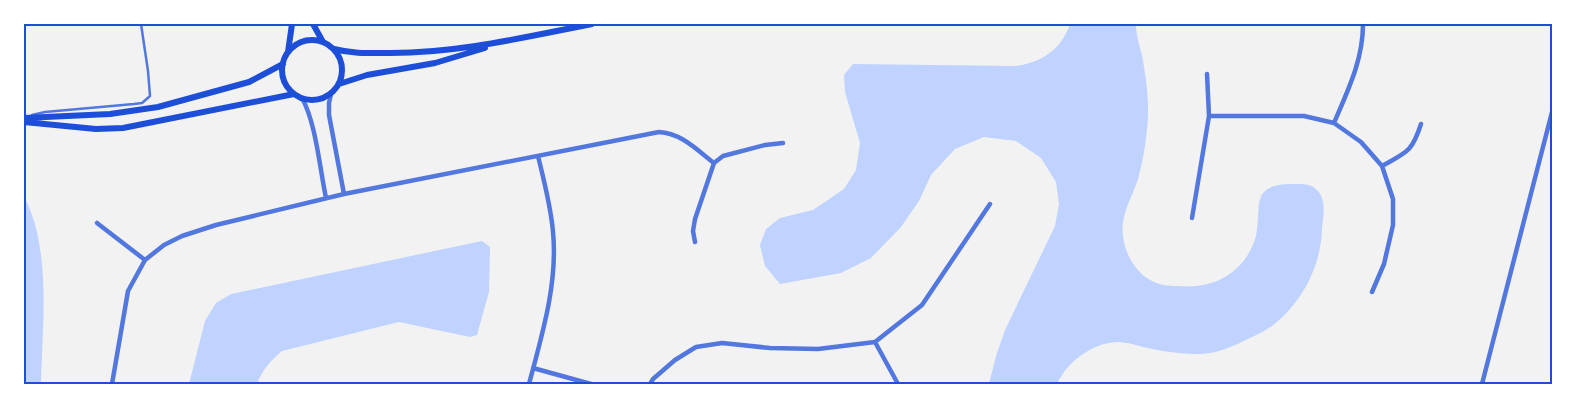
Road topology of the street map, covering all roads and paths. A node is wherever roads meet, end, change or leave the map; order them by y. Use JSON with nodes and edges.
{"nodes":[{"id":1,"x":141,"y":24,"type":"edge"},
{"id":2,"x":292,"y":24,"type":"edge"},
{"id":3,"x":313,"y":24,"type":"edge"},
{"id":4,"x":592,"y":24,"type":"edge"},
{"id":5,"x":1363,"y":24,"type":"edge"},
{"id":6,"x":505,"y":41,"type":"junction"},
{"id":7,"x":323,"y":42,"type":"junction"},
{"id":8,"x":334,"y":49,"type":"junction"},
{"id":9,"x":288,"y":53,"type":"junction"},
{"id":10,"x":283,"y":64,"type":"junction"},
{"id":11,"x":1207,"y":74,"type":"dead end"},
{"id":12,"x":339,"y":84,"type":"junction"},
{"id":13,"x":294,"y":94,"type":"junction"},
{"id":14,"x":331,"y":94,"type":"junction"},
{"id":15,"x":302,"y":98,"type":"junction"},
{"id":16,"x":1552,"y":112,"type":"edge"},
{"id":17,"x":1209,"y":116,"type":"junction"},
{"id":18,"x":24,"y":119,"type":"edge"},
{"id":19,"x":1334,"y":123,"type":"junction"},
{"id":20,"x":1421,"y":124,"type":"dead end"},
{"id":21,"x":1546,"y":134,"type":"junction"},
{"id":22,"x":1552,"y":135,"type":"edge"},
{"id":23,"x":783,"y":143,"type":"dead end"},
{"id":24,"x":538,"y":156,"type":"junction"},
{"id":25,"x":714,"y":163,"type":"junction"},
{"id":26,"x":1382,"y":166,"type":"junction"},
{"id":27,"x":344,"y":194,"type":"junction"},
{"id":28,"x":326,"y":198,"type":"junction"},
{"id":29,"x":990,"y":204,"type":"dead end"},
{"id":30,"x":1192,"y":218,"type":"dead end"},
{"id":31,"x":97,"y":223,"type":"dead end"},
{"id":32,"x":695,"y":242,"type":"dead end"},
{"id":33,"x":145,"y":260,"type":"junction"},
{"id":34,"x":1372,"y":292,"type":"dead end"},
{"id":35,"x":874,"y":342,"type":"junction"},
{"id":36,"x":533,"y":368,"type":"junction"},
{"id":37,"x":112,"y":384,"type":"edge"},
{"id":38,"x":529,"y":384,"type":"edge"},
{"id":39,"x":591,"y":384,"type":"edge"},
{"id":40,"x":650,"y":384,"type":"edge"},
{"id":41,"x":898,"y":384,"type":"edge"},
{"id":42,"x":1482,"y":384,"type":"edge"}],
"edges":[{"from":1,"to":18,"type":"lane"},
{"from":2,"to":9,"type":"main road"},
{"from":3,"to":7,"type":"main road"},
{"from":4,"to":6,"type":"main road"},
{"from":5,"to":19,"type":"street"},
{"from":6,"to":8,"type":"main road"},
{"from":6,"to":12,"type":"main road"},
{"from":7,"to":8,"type":"main road"},
{"from":7,"to":9,"type":"main road"},
{"from":8,"to":12,"type":"main road"},
{"from":9,"to":10,"type":"main road"},
{"from":10,"to":13,"type":"main road"},
{"from":10,"to":18,"type":"main road"},
{"from":11,"to":17,"type":"street"},
{"from":12,"to":14,"type":"main road"},
{"from":13,"to":15,"type":"main road"},
{"from":13,"to":18,"type":"main road"},
{"from":14,"to":15,"type":"main road"},
{"from":14,"to":27,"type":"street"},
{"from":15,"to":28,"type":"street"},
{"from":16,"to":21,"type":"street"},
{"from":17,"to":19,"type":"street"},
{"from":17,"to":30,"type":"street"},
{"from":19,"to":26,"type":"street"},
{"from":20,"to":26,"type":"street"},
{"from":21,"to":22,"type":"street"},
{"from":21,"to":42,"type":"street"},
{"from":23,"to":25,"type":"street"},
{"from":24,"to":25,"type":"street"},
{"from":24,"to":27,"type":"street"},
{"from":24,"to":36,"type":"street"},
{"from":25,"to":32,"type":"street"},
{"from":26,"to":34,"type":"street"},
{"from":27,"to":28,"type":"street"},
{"from":28,"to":33,"type":"street"},
{"from":29,"to":35,"type":"street"},
{"from":31,"to":33,"type":"street"},
{"from":33,"to":37,"type":"street"},
{"from":35,"to":40,"type":"street"},
{"from":35,"to":41,"type":"street"},
{"from":36,"to":38,"type":"street"},
{"from":36,"to":39,"type":"street"}]}
